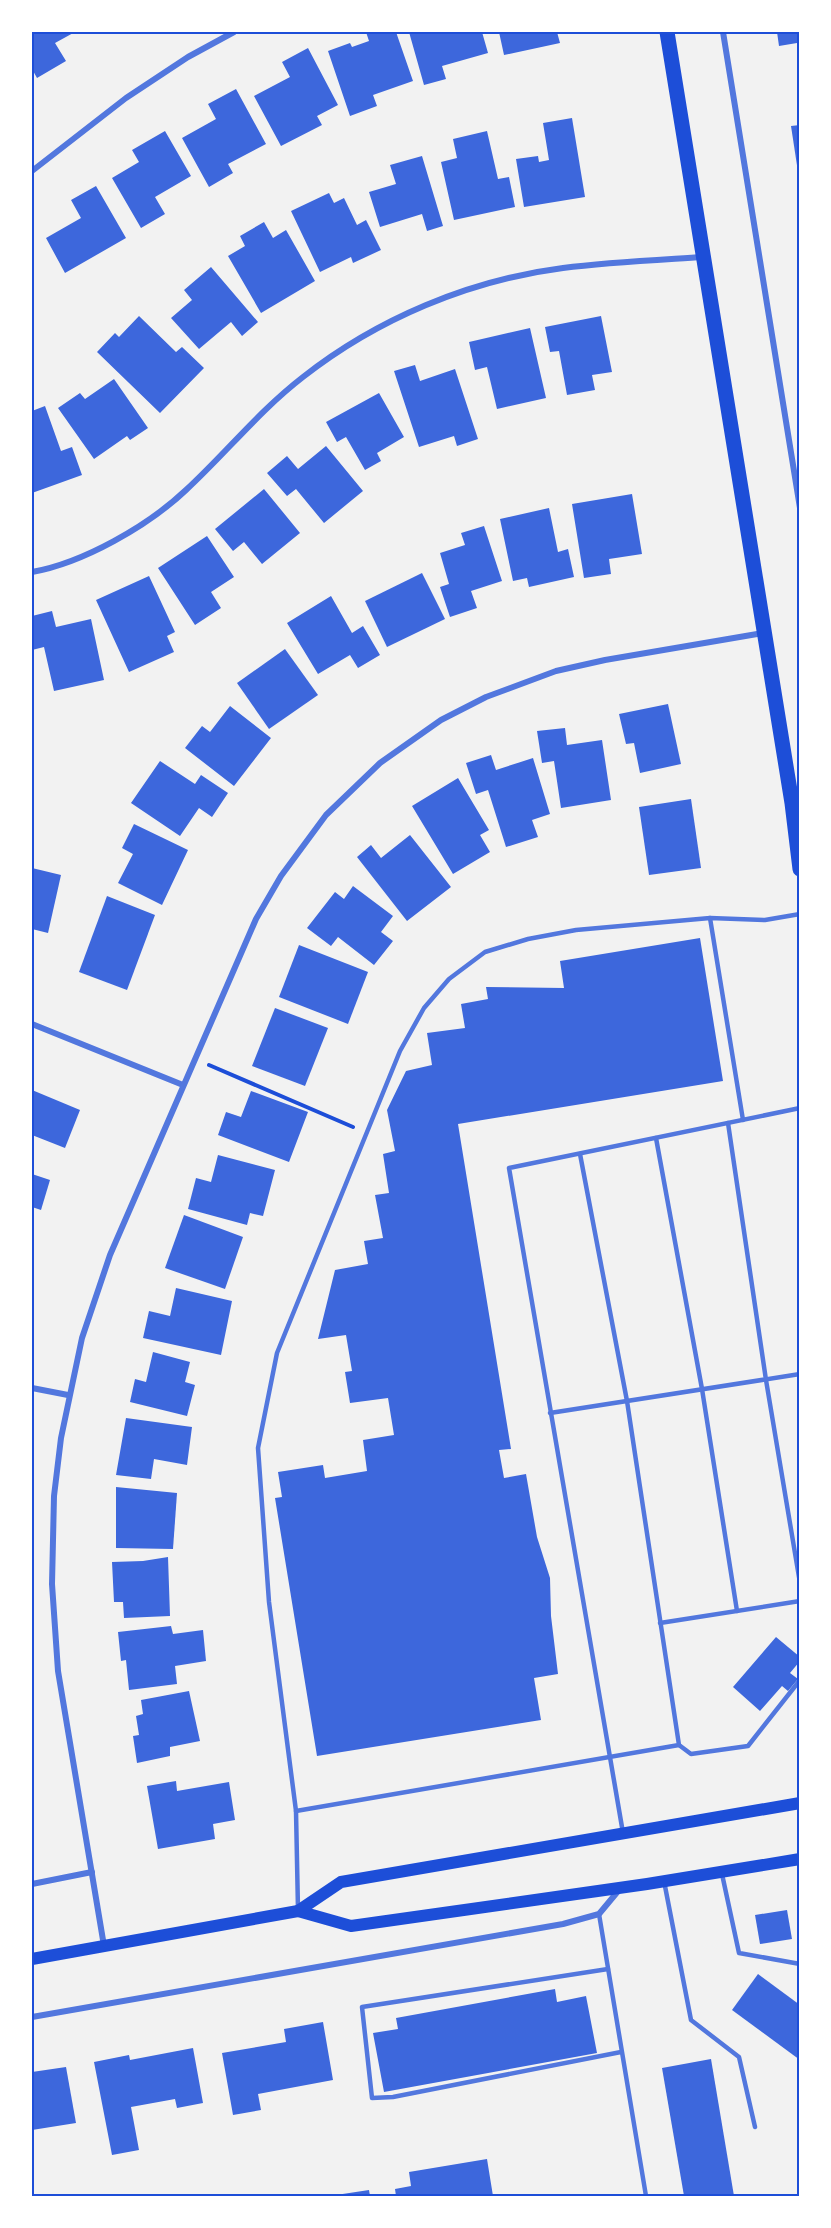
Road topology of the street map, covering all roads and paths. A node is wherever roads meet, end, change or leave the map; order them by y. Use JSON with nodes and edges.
{"nodes":[{"id":1,"x":234,"y":32,"type":"edge"},
{"id":2,"x":667,"y":32,"type":"edge"},
{"id":3,"x":723,"y":32,"type":"edge"},
{"id":4,"x":32,"y":171,"type":"edge"},
{"id":5,"x":703,"y":257,"type":"junction"},
{"id":6,"x":800,"y":508,"type":"edge"},
{"id":7,"x":32,"y":572,"type":"edge"},
{"id":8,"x":764,"y":633,"type":"junction"},
{"id":9,"x":796,"y":803,"type":"edge"},
{"id":10,"x":800,"y":869,"type":"edge"},
{"id":11,"x":800,"y":914,"type":"edge"},
{"id":12,"x":710,"y":918,"type":"junction"},
{"id":13,"x":32,"y":1024,"type":"edge"},
{"id":14,"x":195,"y":1058,"type":"junction"},
{"id":15,"x":183,"y":1085,"type":"junction"},
{"id":16,"x":800,"y":1108,"type":"edge"},
{"id":17,"x":743,"y":1120,"type":"junction"},
{"id":18,"x":728,"y":1123,"type":"junction"},
{"id":19,"x":365,"y":1132,"type":"junction"},
{"id":20,"x":656,"y":1138,"type":"junction"},
{"id":21,"x":580,"y":1154,"type":"junction"},
{"id":22,"x":800,"y":1374,"type":"edge"},
{"id":23,"x":766,"y":1380,"type":"junction"},
{"id":24,"x":32,"y":1388,"type":"edge"},
{"id":25,"x":702,"y":1389,"type":"junction"},
{"id":26,"x":68,"y":1395,"type":"junction"},
{"id":27,"x":627,"y":1401,"type":"junction"},
{"id":28,"x":550,"y":1413,"type":"junction"},
{"id":29,"x":800,"y":1583,"type":"edge"},
{"id":30,"x":800,"y":1601,"type":"edge"},
{"id":31,"x":737,"y":1611,"type":"junction"},
{"id":32,"x":660,"y":1623,"type":"junction"},
{"id":33,"x":800,"y":1680,"type":"edge"},
{"id":34,"x":679,"y":1745,"type":"junction"},
{"id":35,"x":608,"y":1756,"type":"junction"},
{"id":36,"x":800,"y":1803,"type":"edge"},
{"id":37,"x":296,"y":1812,"type":"junction"},
{"id":38,"x":623,"y":1833,"type":"junction"},
{"id":39,"x":800,"y":1859,"type":"edge"},
{"id":40,"x":92,"y":1872,"type":"junction"},
{"id":41,"x":722,"y":1872,"type":"junction"},
{"id":42,"x":664,"y":1881,"type":"junction"},
{"id":43,"x":32,"y":1884,"type":"edge"},
{"id":44,"x":621,"y":1887,"type":"junction"},
{"id":45,"x":298,"y":1911,"type":"junction"},
{"id":46,"x":599,"y":1914,"type":"junction"},
{"id":47,"x":104,"y":1946,"type":"junction"},
{"id":48,"x":32,"y":1959,"type":"edge"},
{"id":49,"x":800,"y":1964,"type":"edge"},
{"id":50,"x":608,"y":1969,"type":"junction"},
{"id":51,"x":32,"y":2017,"type":"edge"},
{"id":52,"x":621,"y":2052,"type":"junction"},
{"id":53,"x":755,"y":2127,"type":"dead end"},
{"id":54,"x":646,"y":2196,"type":"edge"}],
"edges":[{"from":1,"to":4,"type":"street"},
{"from":2,"to":5,"type":"main road"},
{"from":3,"to":6,"type":"street"},
{"from":5,"to":7,"type":"street"},
{"from":5,"to":8,"type":"main road"},
{"from":8,"to":9,"type":"main road"},
{"from":8,"to":14,"type":"street"},
{"from":9,"to":10,"type":"main road"},
{"from":11,"to":12,"type":"lane"},
{"from":12,"to":17,"type":"lane"},
{"from":12,"to":19,"type":"lane"},
{"from":13,"to":15,"type":"street"},
{"from":14,"to":15,"type":"street"},
{"from":14,"to":19,"type":"path"},
{"from":15,"to":26,"type":"street"},
{"from":16,"to":17,"type":"lane"},
{"from":17,"to":18,"type":"lane"},
{"from":18,"to":20,"type":"lane"},
{"from":18,"to":23,"type":"lane"},
{"from":19,"to":37,"type":"lane"},
{"from":20,"to":21,"type":"lane"},
{"from":20,"to":25,"type":"lane"},
{"from":21,"to":27,"type":"lane"},
{"from":21,"to":28,"type":"lane"},
{"from":22,"to":23,"type":"lane"},
{"from":23,"to":25,"type":"lane"},
{"from":23,"to":29,"type":"lane"},
{"from":24,"to":26,"type":"street"},
{"from":25,"to":27,"type":"lane"},
{"from":25,"to":31,"type":"lane"},
{"from":26,"to":40,"type":"street"},
{"from":27,"to":28,"type":"lane"},
{"from":27,"to":32,"type":"lane"},
{"from":28,"to":35,"type":"lane"},
{"from":30,"to":31,"type":"lane"},
{"from":31,"to":32,"type":"lane"},
{"from":32,"to":34,"type":"lane"},
{"from":33,"to":34,"type":"lane"},
{"from":34,"to":35,"type":"lane"},
{"from":35,"to":37,"type":"lane"},
{"from":35,"to":38,"type":"lane"},
{"from":36,"to":38,"type":"main road"},
{"from":37,"to":45,"type":"lane"},
{"from":38,"to":45,"type":"main road"},
{"from":39,"to":41,"type":"main road"},
{"from":40,"to":43,"type":"street"},
{"from":40,"to":47,"type":"street"},
{"from":41,"to":42,"type":"main road"},
{"from":41,"to":49,"type":"lane"},
{"from":42,"to":44,"type":"main road"},
{"from":42,"to":53,"type":"lane"},
{"from":44,"to":45,"type":"main road"},
{"from":44,"to":46,"type":"street"},
{"from":45,"to":47,"type":"main road"},
{"from":46,"to":50,"type":"lane"},
{"from":46,"to":51,"type":"street"},
{"from":47,"to":48,"type":"main road"},
{"from":50,"to":52,"type":"lane"},
{"from":50,"to":52,"type":"lane"},
{"from":52,"to":54,"type":"lane"}]}
